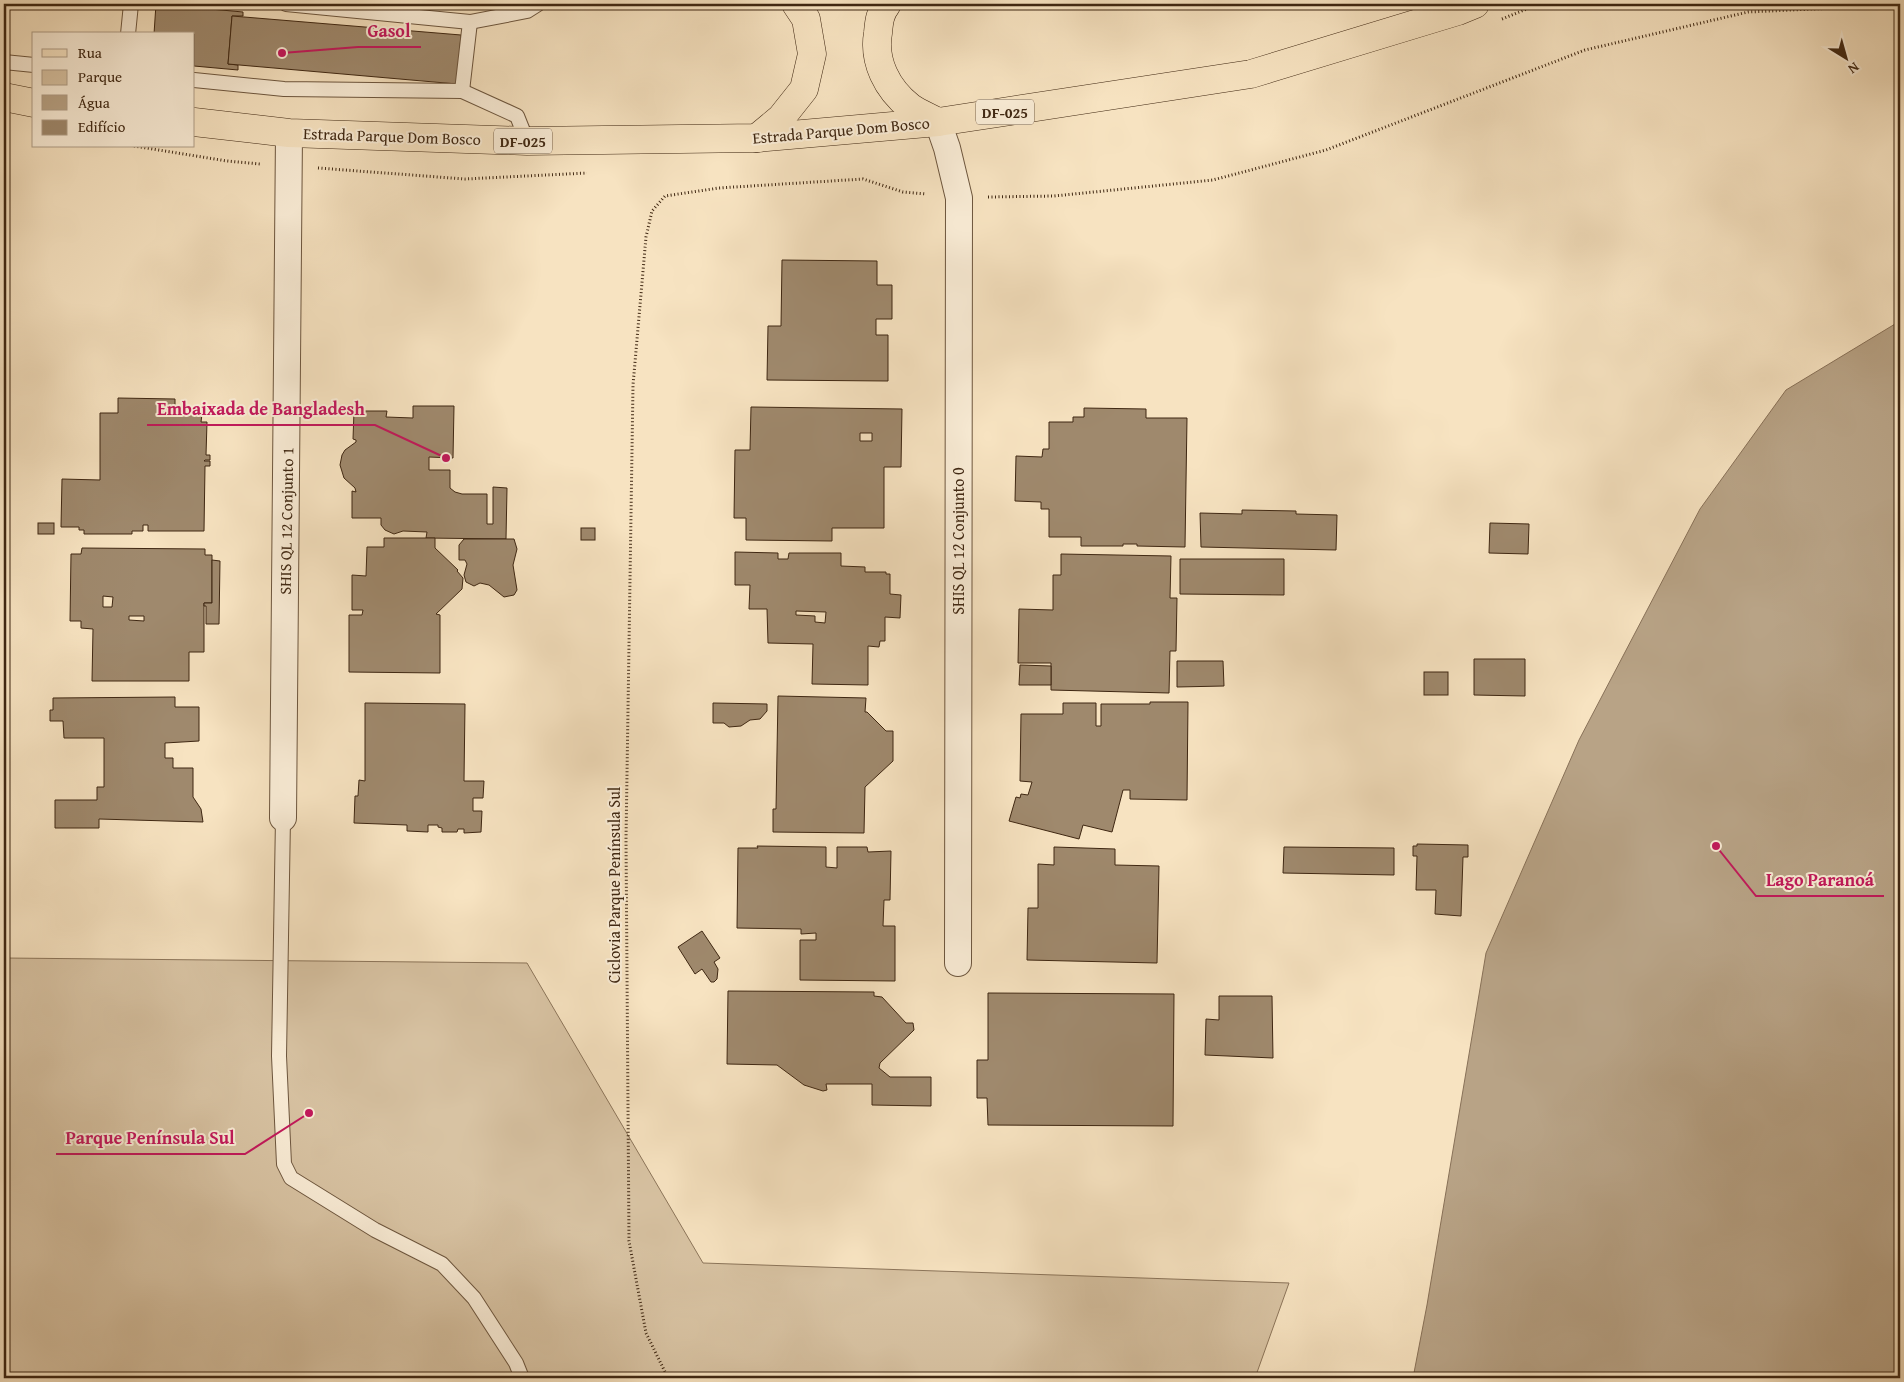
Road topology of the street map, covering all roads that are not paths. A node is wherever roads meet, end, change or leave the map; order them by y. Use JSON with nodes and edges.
{"nodes":[{"id":1,"x":131,"y":4,"type":"edge"},
{"id":2,"x":286,"y":4,"type":"edge"},
{"id":3,"x":538,"y":4,"type":"edge"},
{"id":4,"x":796,"y":4,"type":"edge"},
{"id":5,"x":887,"y":4,"type":"edge"},
{"id":6,"x":1486,"y":4,"type":"edge"},
{"id":7,"x":1466,"y":7,"type":"edge"},
{"id":8,"x":470,"y":22,"type":"junction"},
{"id":9,"x":128,"y":32,"type":"edge"},
{"id":10,"x":4,"y":62,"type":"edge"},
{"id":11,"x":32,"y":65,"type":"edge"},
{"id":12,"x":195,"y":80,"type":"edge"},
{"id":13,"x":462,"y":90,"type":"junction"},
{"id":14,"x":4,"y":98,"type":"edge"},
{"id":15,"x":32,"y":103,"type":"edge"},
{"id":16,"x":195,"y":122,"type":"edge"},
{"id":17,"x":938,"y":122,"type":"junction"},
{"id":18,"x":290,"y":133,"type":"junction"},
{"id":19,"x":757,"y":138,"type":"junction"},
{"id":20,"x":527,"y":141,"type":"junction"},
{"id":21,"x":283,"y":818,"type":"joint"},
{"id":22,"x":958,"y":963,"type":"dead end"},
{"id":23,"x":522,"y":1378,"type":"edge"}],
"edges":[{"from":1,"to":9,"type":"lane"},
{"from":2,"to":8,"type":"lane"},
{"from":3,"to":8,"type":"lane"},
{"from":4,"to":19,"type":"main road"},
{"from":5,"to":17,"type":"main road"},
{"from":6,"to":7,"type":"main road","name":"Estrada Parque Dom Bosco"},
{"from":7,"to":17,"type":"main road","name":"Estrada Parque Dom Bosco","number":"DF-025"},
{"from":8,"to":13,"type":"lane"},
{"from":10,"to":11,"type":"lane"},
{"from":12,"to":13,"type":"lane"},
{"from":13,"to":20,"type":"lane"},
{"from":14,"to":15,"type":"main road"},
{"from":16,"to":18,"type":"main road","name":"Estrada Parque Dom Bosco","number":"DF-025"},
{"from":17,"to":19,"type":"main road","name":"Estrada Parque Dom Bosco","number":"DF-025"},
{"from":17,"to":22,"type":"street","name":"SHIS QL 12 Conjunto 0"},
{"from":18,"to":20,"type":"main road","name":"Estrada Parque Dom Bosco","number":"DF-025"},
{"from":18,"to":21,"type":"street","name":"SHIS QL 12 Conjunto 1"},
{"from":19,"to":20,"type":"main road","name":"Estrada Parque Dom Bosco","number":"DF-025"},
{"from":21,"to":23,"type":"lane"}]}
